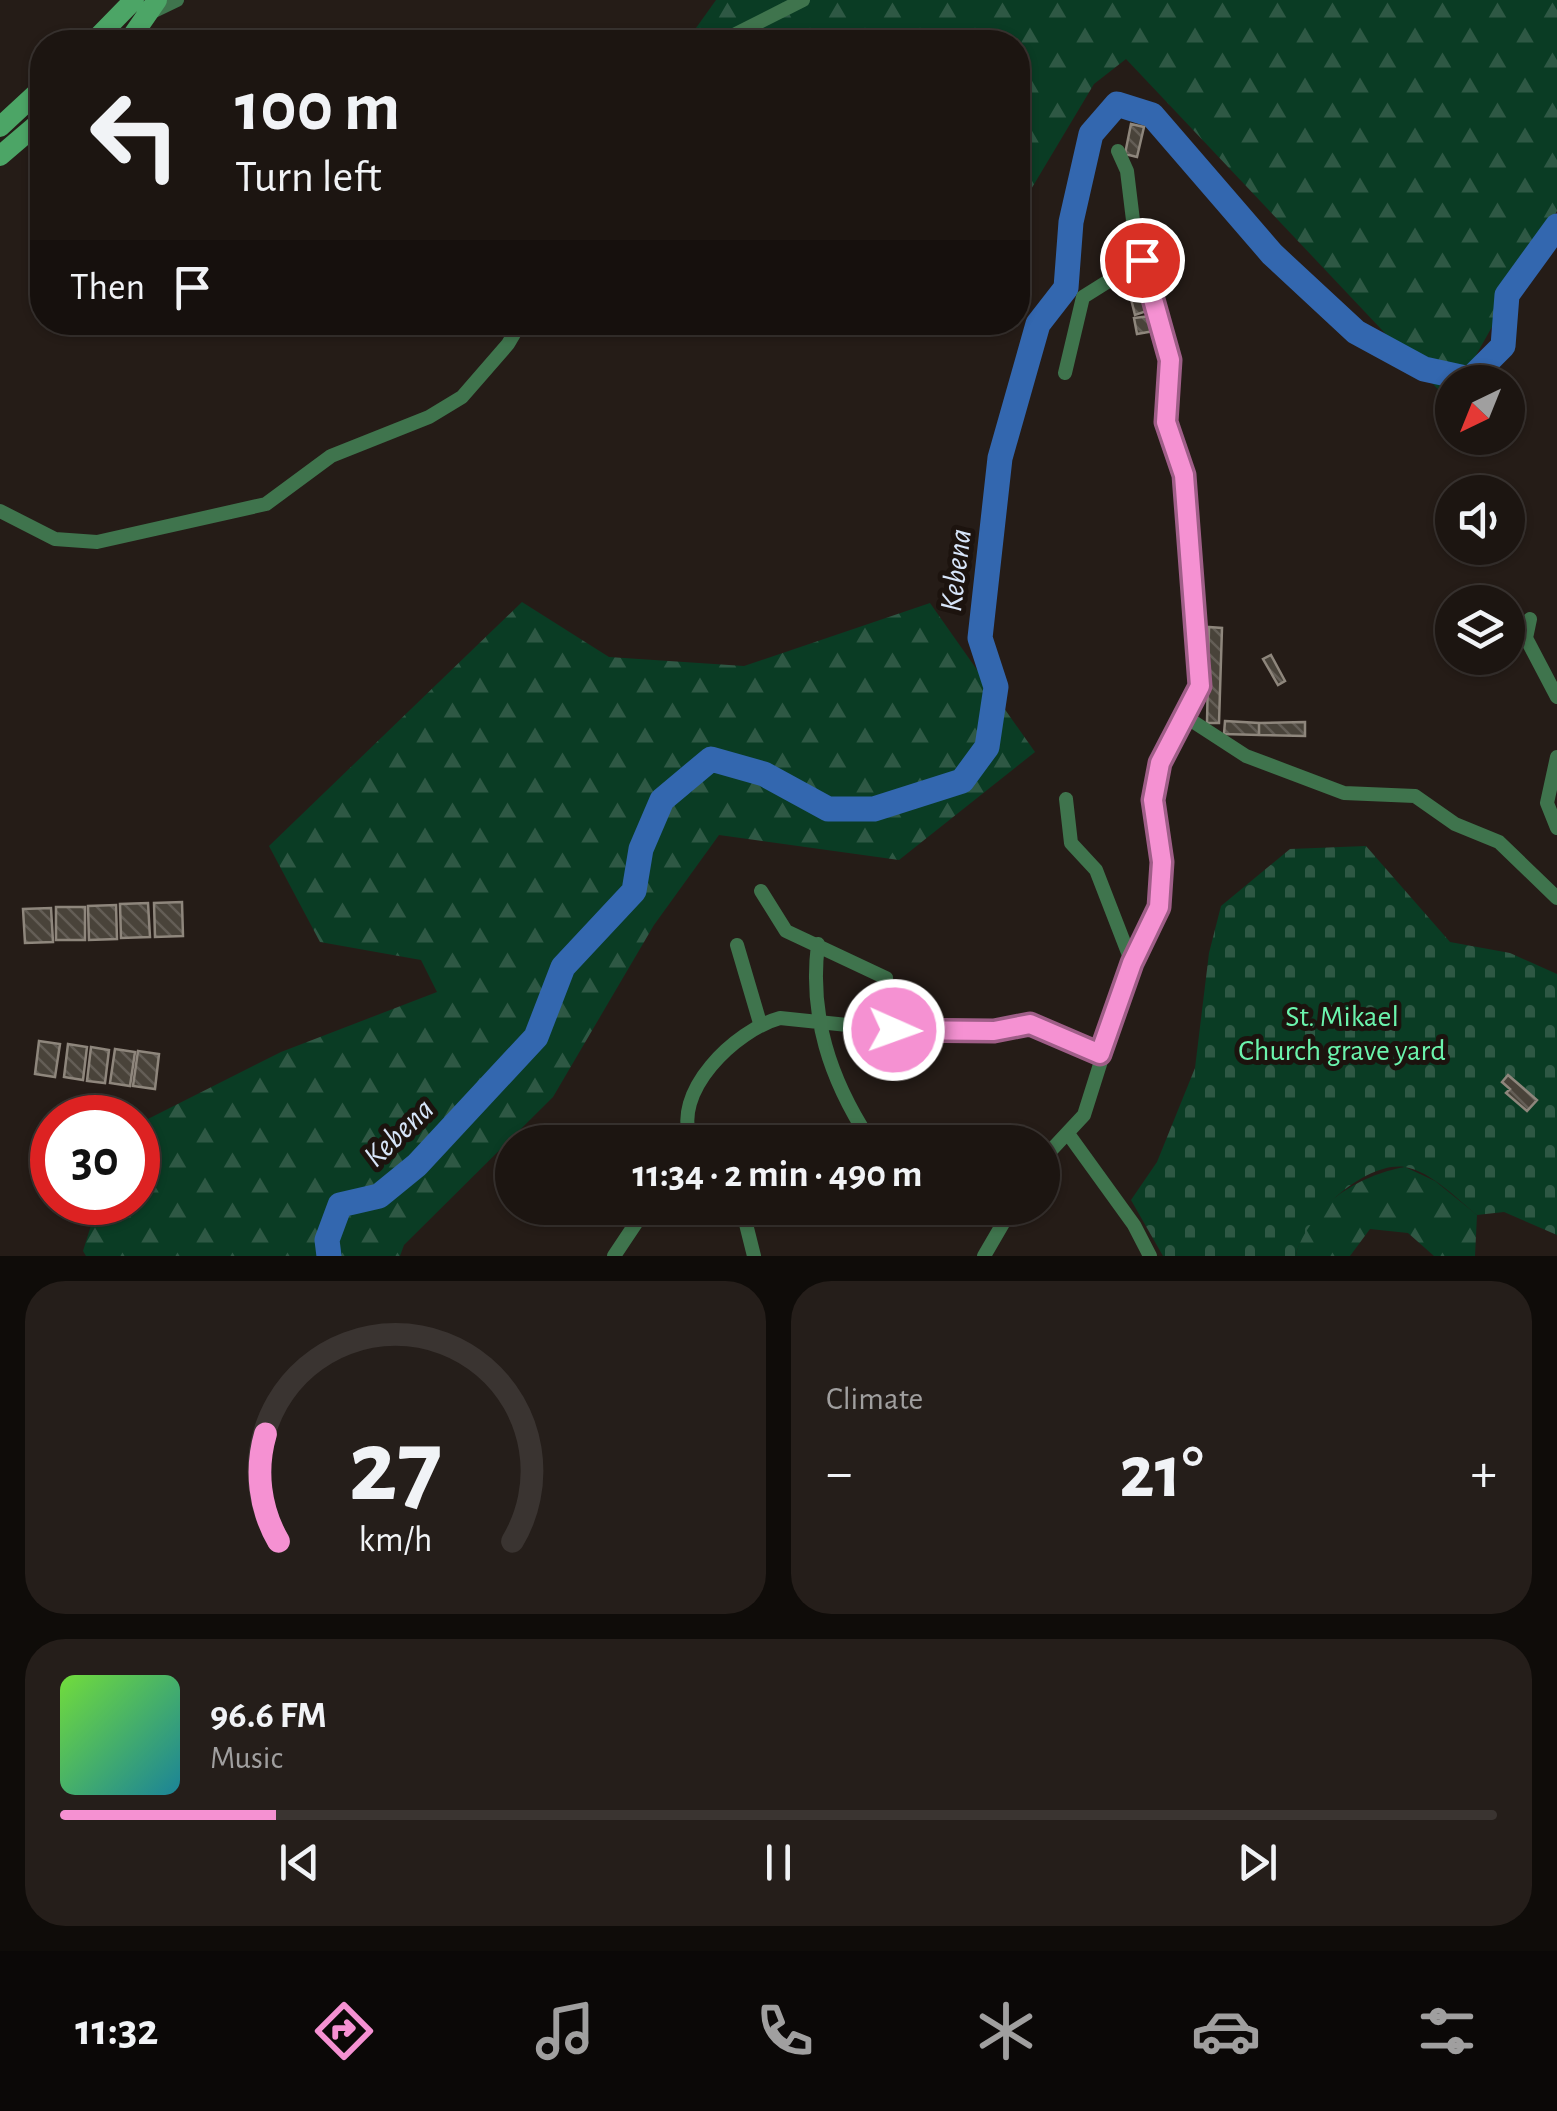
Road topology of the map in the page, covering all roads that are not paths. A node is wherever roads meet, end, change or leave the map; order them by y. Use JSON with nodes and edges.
{"nodes":[{"id":1,"x":177,"y":0,"type":"edge"},
{"id":2,"x":803,"y":0,"type":"edge"},
{"id":3,"x":147,"y":4,"type":"edge"},
{"id":4,"x":110,"y":30,"type":"edge"},
{"id":5,"x":134,"y":30,"type":"edge"},
{"id":6,"x":744,"y":30,"type":"edge"},
{"id":7,"x":30,"y":99,"type":"edge"},
{"id":8,"x":0,"y":127,"type":"edge"},
{"id":9,"x":30,"y":130,"type":"edge"},
{"id":10,"x":1118,"y":150,"type":"dead end"},
{"id":11,"x":0,"y":156,"type":"edge"},
{"id":12,"x":1142,"y":260,"type":"junction"},
{"id":13,"x":513,"y":335,"type":"edge"},
{"id":14,"x":1065,"y":373,"type":"dead end"},
{"id":15,"x":0,"y":511,"type":"edge"},
{"id":16,"x":1530,"y":619,"type":"dead end"},
{"id":17,"x":1557,"y":697,"type":"edge"},
{"id":18,"x":1186,"y":717,"type":"junction"},
{"id":19,"x":1557,"y":757,"type":"edge"},
{"id":20,"x":1066,"y":800,"type":"dead end"},
{"id":21,"x":1557,"y":828,"type":"edge"},
{"id":22,"x":761,"y":891,"type":"dead end"},
{"id":23,"x":1557,"y":898,"type":"edge"},
{"id":24,"x":818,"y":944,"type":"junction"},
{"id":25,"x":737,"y":945,"type":"dead end"},
{"id":26,"x":1132,"y":963,"type":"junction"},
{"id":27,"x":818,"y":1021,"type":"junction"},
{"id":28,"x":760,"y":1024,"type":"junction"},
{"id":29,"x":874,"y":1028,"type":"junction"},
{"id":30,"x":1100,"y":1054,"type":"junction"},
{"id":31,"x":688,"y":1125,"type":"edge"},
{"id":32,"x":862,"y":1125,"type":"edge"},
{"id":33,"x":1069,"y":1135,"type":"junction"},
{"id":34,"x":1060,"y":1143,"type":"edge"},
{"id":35,"x":635,"y":1225,"type":"edge"},
{"id":36,"x":747,"y":1225,"type":"edge"},
{"id":37,"x":1002,"y":1225,"type":"edge"},
{"id":38,"x":614,"y":1256,"type":"edge"},
{"id":39,"x":754,"y":1256,"type":"edge"},
{"id":40,"x":984,"y":1256,"type":"edge"},
{"id":41,"x":1150,"y":1256,"type":"edge"}],
"edges":[{"from":1,"to":3,"type":"street"},
{"from":2,"to":6,"type":"street"},
{"from":3,"to":4,"type":"main road"},
{"from":3,"to":5,"type":"main road"},
{"from":7,"to":8,"type":"main road"},
{"from":9,"to":11,"type":"main road"},
{"from":10,"to":12,"type":"street"},
{"from":12,"to":14,"type":"street"},
{"from":12,"to":18,"type":"street"},
{"from":13,"to":15,"type":"street"},
{"from":16,"to":17,"type":"street"},
{"from":18,"to":23,"type":"street"},
{"from":18,"to":26,"type":"street"},
{"from":19,"to":21,"type":"street"},
{"from":20,"to":26,"type":"street"},
{"from":22,"to":24,"type":"street"},
{"from":24,"to":27,"type":"street"},
{"from":24,"to":29,"type":"street"},
{"from":25,"to":28,"type":"street"},
{"from":26,"to":30,"type":"street"},
{"from":27,"to":28,"type":"street"},
{"from":27,"to":29,"type":"street"},
{"from":27,"to":32,"type":"street"},
{"from":28,"to":31,"type":"street"},
{"from":29,"to":30,"type":"street"},
{"from":30,"to":33,"type":"street"},
{"from":33,"to":34,"type":"street"},
{"from":33,"to":41,"type":"street"},
{"from":35,"to":38,"type":"street"},
{"from":36,"to":39,"type":"street"},
{"from":37,"to":40,"type":"street"}]}
